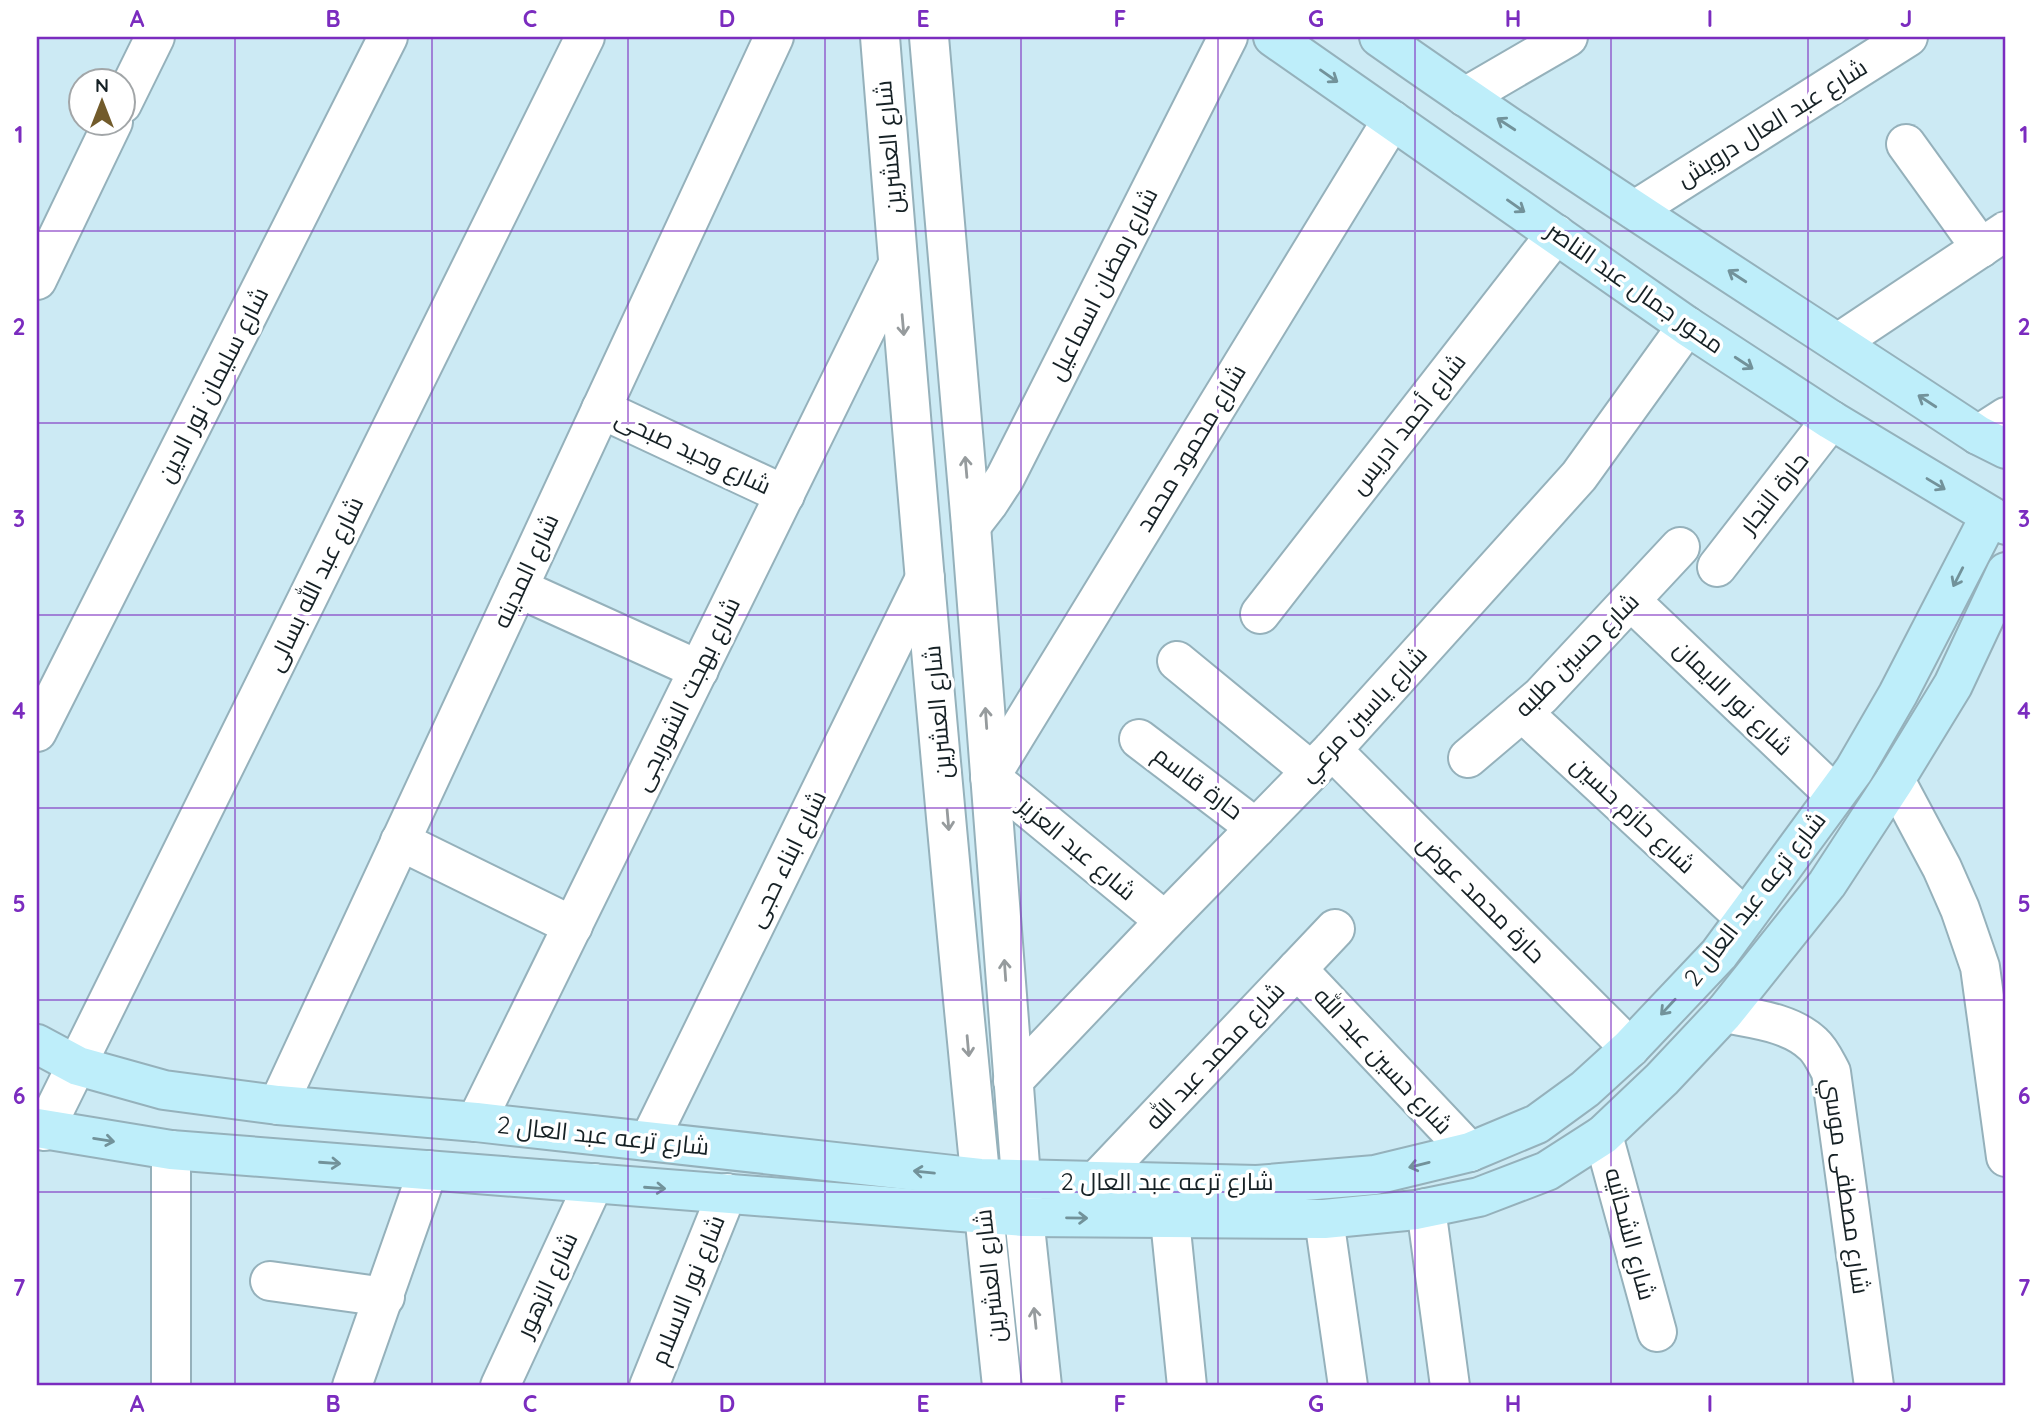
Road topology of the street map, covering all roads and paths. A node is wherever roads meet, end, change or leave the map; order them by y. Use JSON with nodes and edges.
{"nodes":[{"id":1,"x":155,"y":37,"type":"edge"},
{"id":2,"x":388,"y":37,"type":"edge"},
{"id":3,"x":585,"y":37,"type":"edge"},
{"id":4,"x":774,"y":37,"type":"edge"},
{"id":5,"x":880,"y":37,"type":"edge"},
{"id":6,"x":929,"y":37,"type":"edge"},
{"id":7,"x":1227,"y":37,"type":"edge"},
{"id":8,"x":1273,"y":37,"type":"edge"},
{"id":9,"x":1379,"y":37,"type":"edge"},
{"id":10,"x":1568,"y":37,"type":"edge"},
{"id":11,"x":1908,"y":37,"type":"edge"},
{"id":12,"x":136,"y":76,"type":"edge"},
{"id":13,"x":1465,"y":97,"type":"junction"},
{"id":14,"x":1392,"y":120,"type":"junction"},
{"id":15,"x":106,"y":136,"type":"edge"},
{"id":16,"x":1906,"y":144,"type":"dead end"},
{"id":17,"x":1635,"y":210,"type":"junction"},
{"id":18,"x":1556,"y":234,"type":"junction"},
{"id":19,"x":1994,"y":239,"type":"edge"},
{"id":20,"x":898,"y":264,"type":"junction"},
{"id":21,"x":37,"y":280,"type":"edge"},
{"id":22,"x":1687,"y":326,"type":"junction"},
{"id":23,"x":1838,"y":343,"type":"junction"},
{"id":24,"x":601,"y":409,"type":"junction"},
{"id":25,"x":1831,"y":420,"type":"junction"},
{"id":26,"x":1997,"y":434,"type":"edge"},
{"id":27,"x":785,"y":495,"type":"junction"},
{"id":28,"x":1998,"y":521,"type":"edge"},
{"id":29,"x":971,"y":526,"type":"junction"},
{"id":30,"x":1680,"y":547,"type":"dead end"},
{"id":31,"x":1717,"y":567,"type":"dead end"},
{"id":32,"x":2006,"y":572,"type":"edge"},
{"id":33,"x":925,"y":578,"type":"junction"},
{"id":34,"x":518,"y":588,"type":"junction"},
{"id":35,"x":1631,"y":601,"type":"junction"},
{"id":36,"x":1260,"y":614,"type":"dead end"},
{"id":37,"x":1177,"y":661,"type":"dead end"},
{"id":38,"x":699,"y":670,"type":"junction"},
{"id":39,"x":1522,"y":712,"type":"junction"},
{"id":40,"x":37,"y":732,"type":"edge"},
{"id":41,"x":1139,"y":739,"type":"dead end"},
{"id":42,"x":1468,"y":758,"type":"dead end"},
{"id":43,"x":1322,"y":761,"type":"junction"},
{"id":44,"x":990,"y":776,"type":"junction"},
{"id":45,"x":1895,"y":780,"type":"junction"},
{"id":46,"x":1835,"y":795,"type":"junction"},
{"id":47,"x":1256,"y":828,"type":"junction"},
{"id":48,"x":400,"y":841,"type":"junction"},
{"id":49,"x":1745,"y":918,"type":"junction"},
{"id":50,"x":1165,"y":920,"type":"junction"},
{"id":51,"x":573,"y":926,"type":"junction"},
{"id":52,"x":1335,"y":929,"type":"dead end"},
{"id":53,"x":1297,"y":969,"type":"junction"},
{"id":54,"x":1724,"y":1013,"type":"junction"},
{"id":55,"x":37,"y":1044,"type":"edge"},
{"id":56,"x":1630,"y":1048,"type":"junction"},
{"id":57,"x":78,"y":1066,"type":"junction"},
{"id":58,"x":1013,"y":1082,"type":"junction"},
{"id":59,"x":278,"y":1105,"type":"junction"},
{"id":60,"x":477,"y":1122,"type":"junction"},
{"id":61,"x":41,"y":1130,"type":"edge"},
{"id":62,"x":1603,"y":1135,"type":"junction"},
{"id":63,"x":649,"y":1141,"type":"junction"},
{"id":64,"x":172,"y":1150,"type":"junction"},
{"id":65,"x":1470,"y":1152,"type":"junction"},
{"id":66,"x":2006,"y":1157,"type":"edge"},
{"id":67,"x":428,"y":1170,"type":"junction"},
{"id":68,"x":1095,"y":1182,"type":"junction"},
{"id":69,"x":594,"y":1183,"type":"junction"},
{"id":70,"x":727,"y":1194,"type":"junction"},
{"id":71,"x":982,"y":1196,"type":"junction"},
{"id":72,"x":1023,"y":1199,"type":"junction"},
{"id":73,"x":1426,"y":1208,"type":"junction"},
{"id":74,"x":1324,"y":1219,"type":"junction"},
{"id":75,"x":1170,"y":1220,"type":"junction"},
{"id":76,"x":270,"y":1281,"type":"dead end"},
{"id":77,"x":385,"y":1297,"type":"junction"},
{"id":78,"x":1657,"y":1332,"type":"dead end"},
{"id":79,"x":172,"y":1386,"type":"edge"},
{"id":80,"x":352,"y":1386,"type":"edge"},
{"id":81,"x":500,"y":1386,"type":"edge"},
{"id":82,"x":649,"y":1386,"type":"edge"},
{"id":83,"x":1002,"y":1386,"type":"edge"},
{"id":84,"x":1042,"y":1386,"type":"edge"},
{"id":85,"x":1187,"y":1386,"type":"edge"},
{"id":86,"x":1348,"y":1386,"type":"edge"},
{"id":87,"x":1450,"y":1386,"type":"edge"},
{"id":88,"x":1874,"y":1386,"type":"edge"}],
"edges":[{"from":1,"to":12,"type":"street"},
{"from":2,"to":40,"type":"street","name":"شارع سليمان نور الدين"},
{"from":3,"to":57,"type":"street","name":"شارع عبد الله بسالى"},
{"from":4,"to":24,"type":"street","name":"شارع المدينه"},
{"from":5,"to":20,"type":"street","name":"شارع العشرين"},
{"from":29,"to":6,"type":"street","name":"شارع العشرين","one_way":true},
{"from":7,"to":29,"type":"street","name":"شارع رمضان اسماعيل"},
{"from":8,"to":14,"type":"street","name":"محور جمال عبد الناصر","one_way":true},
{"from":9,"to":13,"type":"street"},
{"from":10,"to":13,"type":"street"},
{"from":11,"to":17,"type":"street","name":"شارع عبد العال درويش"},
{"from":17,"to":13,"type":"street","one_way":true},
{"from":14,"to":18,"type":"street","name":"محور جمال عبد الناصر","one_way":true},
{"from":14,"to":44,"type":"street","name":"شارع محمود محمد"},
{"from":15,"to":21,"type":"street"},
{"from":16,"to":19,"type":"street"},
{"from":23,"to":17,"type":"street","one_way":true},
{"from":18,"to":22,"type":"street","name":"محور جمال عبد الناصر"},
{"from":18,"to":36,"type":"street","name":"شارع أحمد ادريس"},
{"from":19,"to":23,"type":"street"},
{"from":20,"to":27,"type":"street","name":"شارع بهجت الشوربجى"},
{"from":20,"to":33,"type":"street","name":"شارع العشرين","one_way":true},
{"from":22,"to":25,"type":"street","name":"محور جمال عبد الناصر","one_way":true},
{"from":22,"to":43,"type":"street","name":"شارع ياسين مرعي"},
{"from":26,"to":23,"type":"street","one_way":true},
{"from":24,"to":27,"type":"street","name":"شارع وحيد صبحى"},
{"from":24,"to":34,"type":"street","name":"شارع المدينه"},
{"from":25,"to":28,"type":"street","name":"محور جمال عبد الناصر","one_way":true},
{"from":25,"to":31,"type":"street","name":"حارة النجار"},
{"from":27,"to":38,"type":"street","name":"شارع بهجت الشوربجى"},
{"from":28,"to":46,"type":"street","name":"شارع ترعه عبد العال 2","one_way":true},
{"from":44,"to":29,"type":"street","name":"شارع العشرين","one_way":true},
{"from":30,"to":35,"type":"street","name":"شارع حسين طلبه"},
{"from":32,"to":45,"type":"street","name":"شارع ترعه عبد العال 2"},
{"from":33,"to":63,"type":"street","name":"شارع ابناء حجى"},
{"from":33,"to":71,"type":"street","name":"شارع العشرين","one_way":true},
{"from":34,"to":38,"type":"street"},
{"from":34,"to":48,"type":"street","name":"شارع المدينه"},
{"from":35,"to":39,"type":"street","name":"شارع حسين طلبه"},
{"from":35,"to":46,"type":"street","name":"شارع نور الايمان"},
{"from":37,"to":43,"type":"street","name":"حارة محمد عوض"},
{"from":38,"to":51,"type":"street","name":"شارع بهجت الشوربجى"},
{"from":39,"to":42,"type":"street","name":"شارع حسين طلبه"},
{"from":39,"to":49,"type":"street","name":"شارع حازم حسين"},
{"from":41,"to":47,"type":"street","name":"حارة قاسم"},
{"from":43,"to":47,"type":"street","name":"شارع ياسين مرعي"},
{"from":43,"to":56,"type":"street","name":"حارة محمد عوض"},
{"from":44,"to":50,"type":"street","name":"شارع عبد العزيز"},
{"from":58,"to":44,"type":"street","name":"شارع العشرين","one_way":true},
{"from":45,"to":54,"type":"street","name":"شارع ترعه عبد العال 2"},
{"from":45,"to":66,"type":"street"},
{"from":46,"to":49,"type":"street","name":"شارع ترعه عبد العال 2"},
{"from":47,"to":50,"type":"street","name":"شارع ياسين مرعي"},
{"from":48,"to":51,"type":"street"},
{"from":48,"to":59,"type":"street","name":"شارع المدينه"},
{"from":49,"to":56,"type":"street","name":"شارع ترعه عبد العال 2","one_way":true},
{"from":50,"to":58,"type":"street","name":"شارع ياسين مرعي"},
{"from":51,"to":60,"type":"street","name":"شارع بهجت الشوربجى"},
{"from":52,"to":53,"type":"street","name":"شارع محمد عبد الله"},
{"from":53,"to":65,"type":"street","name":"شارع حسين عبد الله"},
{"from":53,"to":68,"type":"street","name":"شارع محمد عبد الله"},
{"from":54,"to":62,"type":"street","name":"شارع ترعه عبد العال 2"},
{"from":54,"to":88,"type":"street","name":"شارع مصطفى موسي"},
{"from":55,"to":57,"type":"street","name":"شارع ترعه عبد العال 2"},
{"from":56,"to":65,"type":"street","name":"شارع ترعه عبد العال 2"},
{"from":57,"to":59,"type":"street","name":"شارع ترعه عبد العال 2"},
{"from":57,"to":61,"type":"street","name":"شارع عبد الله بسالى"},
{"from":58,"to":72,"type":"street","name":"شارع العشرين"},
{"from":59,"to":60,"type":"street","name":"شارع ترعه عبد العال 2"},
{"from":60,"to":63,"type":"street","name":"شارع ترعه عبد العال 2"},
{"from":61,"to":64,"type":"street","name":"شارع ترعه عبد العال 2","one_way":true},
{"from":62,"to":73,"type":"street","name":"شارع ترعه عبد العال 2"},
{"from":62,"to":78,"type":"street","name":"شارع الشحاتيه"},
{"from":71,"to":63,"type":"street","name":"شارع ترعه عبد العال 2","one_way":true},
{"from":64,"to":67,"type":"street","name":"شارع ترعه عبد العال 2","one_way":true},
{"from":64,"to":79,"type":"street"},
{"from":65,"to":68,"type":"street","name":"شارع ترعه عبد العال 2","one_way":true},
{"from":67,"to":69,"type":"street","name":"شارع ترعه عبد العال 2"},
{"from":67,"to":77,"type":"street"},
{"from":68,"to":72,"type":"street","name":"شارع ترعه عبد العال 2"},
{"from":69,"to":70,"type":"street","name":"شارع ترعه عبد العال 2","one_way":true},
{"from":69,"to":81,"type":"street","name":"شارع الزهور"},
{"from":70,"to":71,"type":"street","name":"شارع ترعه عبد العال 2"},
{"from":70,"to":82,"type":"street","name":"شارع نور الاسلام"},
{"from":71,"to":72,"type":"street","name":"شارع ترعه عبد العال 2"},
{"from":71,"to":83,"type":"street","name":"شارع العشرين"},
{"from":72,"to":75,"type":"street","name":"شارع ترعه عبد العال 2","one_way":true},
{"from":84,"to":72,"type":"street","name":"شارع العشرين","one_way":true},
{"from":73,"to":74,"type":"street","name":"شارع ترعه عبد العال 2"},
{"from":73,"to":87,"type":"street"},
{"from":74,"to":75,"type":"street","name":"شارع ترعه عبد العال 2"},
{"from":74,"to":86,"type":"street"},
{"from":75,"to":85,"type":"street"},
{"from":76,"to":77,"type":"street"},
{"from":77,"to":80,"type":"street"}]}
